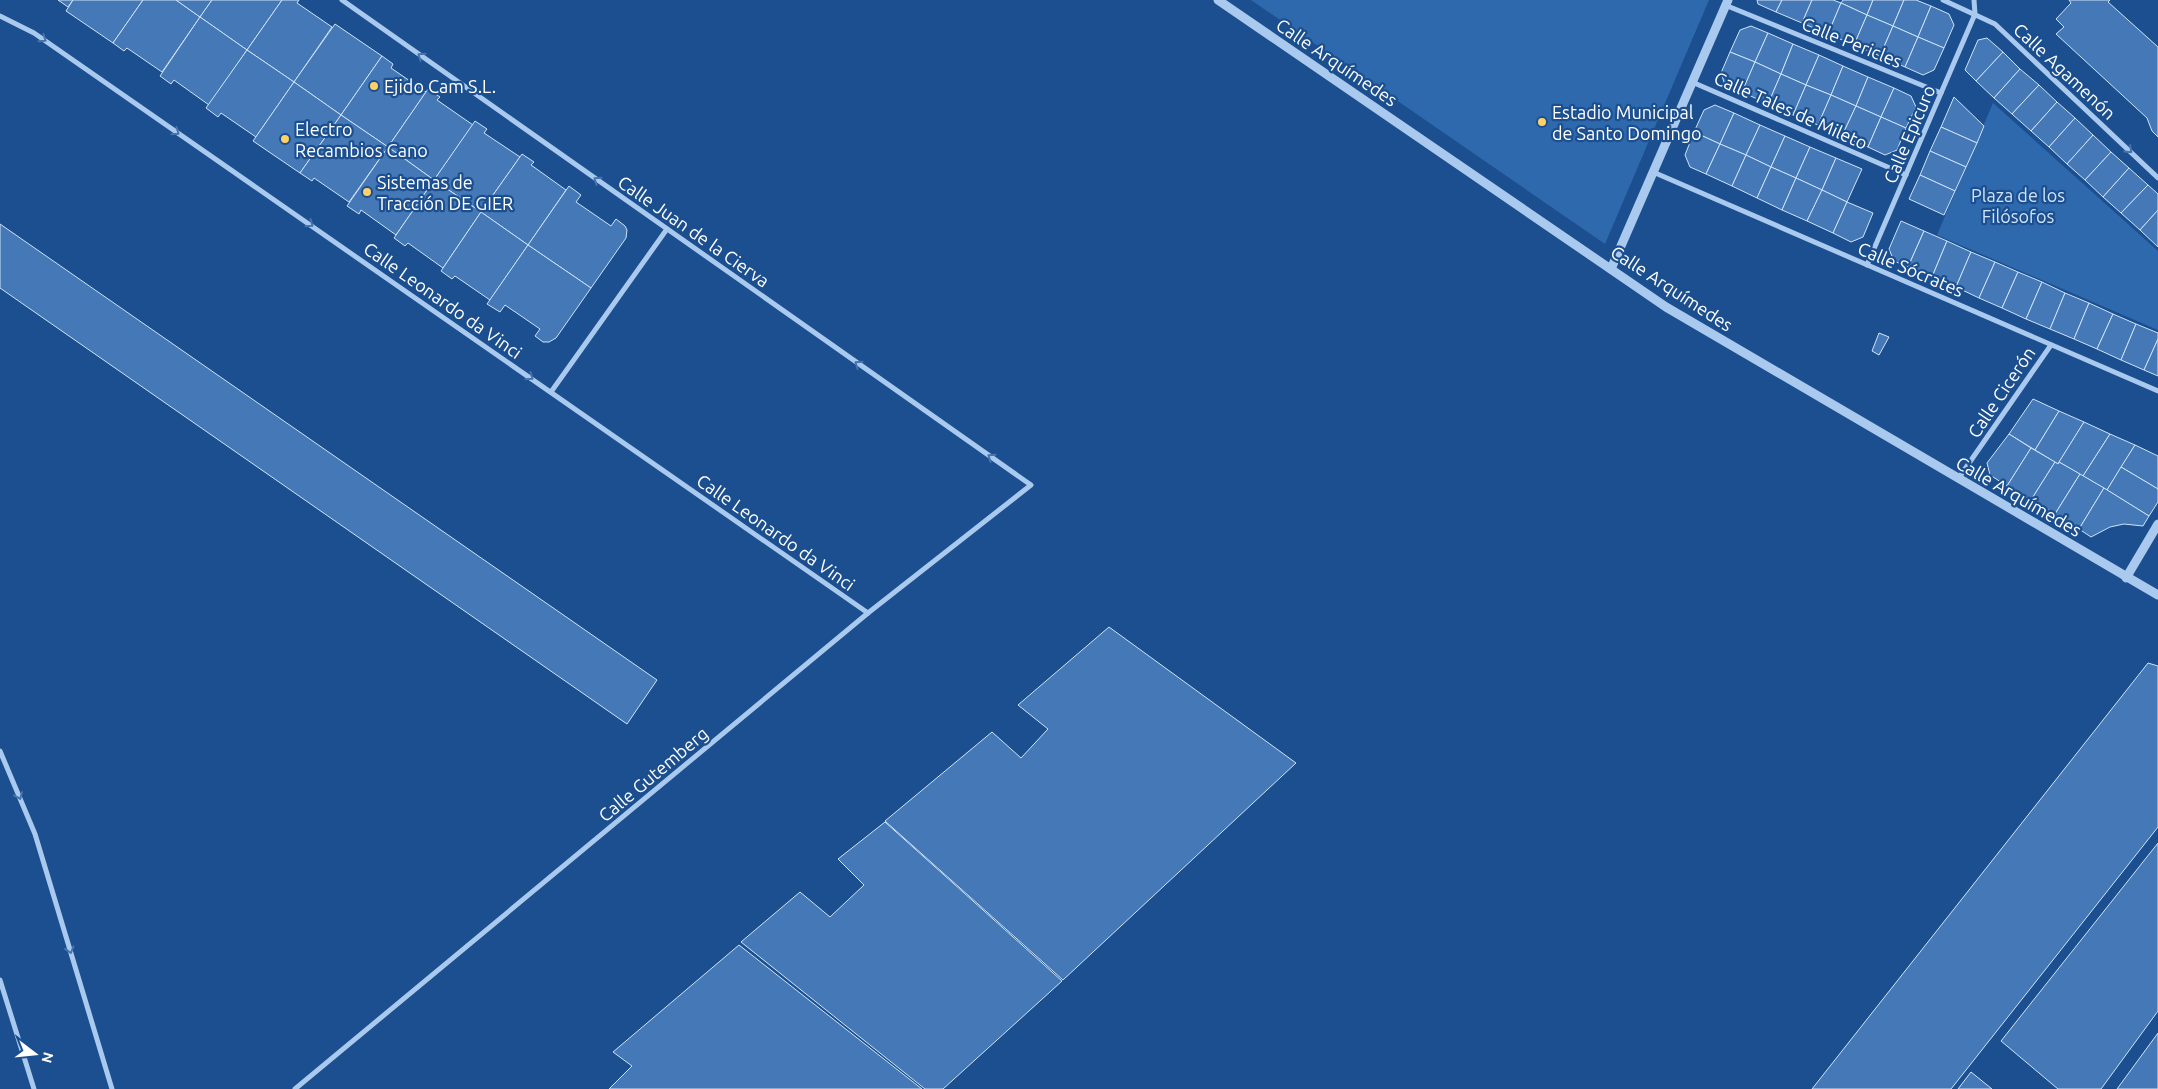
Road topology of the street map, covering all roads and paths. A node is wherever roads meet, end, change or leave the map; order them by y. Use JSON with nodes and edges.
{"nodes":[{"id":1,"x":342,"y":0,"type":"edge"},
{"id":2,"x":1218,"y":0,"type":"edge"},
{"id":3,"x":1943,"y":0,"type":"edge"},
{"id":4,"x":1974,"y":0,"type":"edge"},
{"id":5,"x":1726,"y":3,"type":"edge"},
{"id":6,"x":1975,"y":14,"type":"junction"},
{"id":7,"x":0,"y":16,"type":"edge"},
{"id":8,"x":1692,"y":82,"type":"junction"},
{"id":9,"x":1941,"y":93,"type":"junction"},
{"id":10,"x":1653,"y":172,"type":"junction"},
{"id":11,"x":1906,"y":176,"type":"junction"},
{"id":12,"x":2158,"y":178,"type":"edge"},
{"id":13,"x":667,"y":229,"type":"junction"},
{"id":14,"x":1867,"y":265,"type":"junction"},
{"id":15,"x":1611,"y":269,"type":"junction"},
{"id":16,"x":2050,"y":345,"type":"junction"},
{"id":17,"x":2158,"y":391,"type":"edge"},
{"id":18,"x":551,"y":392,"type":"junction"},
{"id":19,"x":1958,"y":479,"type":"junction"},
{"id":20,"x":1031,"y":485,"type":"joint"},
{"id":21,"x":2158,"y":524,"type":"edge"},
{"id":22,"x":2126,"y":578,"type":"junction"},
{"id":23,"x":2158,"y":595,"type":"edge"},
{"id":24,"x":868,"y":613,"type":"junction"},
{"id":25,"x":0,"y":751,"type":"edge"},
{"id":26,"x":0,"y":980,"type":"edge"},
{"id":27,"x":34,"y":1089,"type":"edge"},
{"id":28,"x":112,"y":1089,"type":"edge"},
{"id":29,"x":295,"y":1089,"type":"edge"}],
"edges":[{"from":13,"to":1,"type":"street","name":"Calle Juan de la Cierva","one_way":true},
{"from":2,"to":15,"type":"street","name":"Calle Arquímedes"},
{"from":3,"to":6,"type":"street","name":"Calle Agamenón"},
{"from":4,"to":6,"type":"street"},
{"from":5,"to":8,"type":"street"},
{"from":5,"to":9,"type":"street","name":"Calle Pericles"},
{"from":6,"to":9,"type":"street","name":"Calle Epicuro"},
{"from":6,"to":12,"type":"street","name":"Calle Agamenón","one_way":true},
{"from":7,"to":18,"type":"street","name":"Calle Leonardo da Vinci","one_way":true},
{"from":8,"to":10,"type":"street"},
{"from":8,"to":11,"type":"street","name":"Calle Tales de Mileto"},
{"from":9,"to":11,"type":"street","name":"Calle Epicuro"},
{"from":10,"to":14,"type":"street","name":"Calle Sócrates"},
{"from":10,"to":15,"type":"street"},
{"from":11,"to":14,"type":"street","name":"Calle Epicuro"},
{"from":13,"to":18,"type":"street"},
{"from":20,"to":13,"type":"street","name":"Calle Juan de la Cierva","one_way":true},
{"from":14,"to":16,"type":"street","name":"Calle Sócrates"},
{"from":15,"to":19,"type":"street","name":"Calle Arquímedes"},
{"from":16,"to":17,"type":"street","name":"Calle Sócrates"},
{"from":16,"to":19,"type":"street","name":"Calle Cicerón"},
{"from":18,"to":24,"type":"street","name":"Calle Leonardo da Vinci"},
{"from":19,"to":22,"type":"street","name":"Calle Arquímedes"},
{"from":20,"to":24,"type":"street","name":"Calle Gutemberg"},
{"from":21,"to":22,"type":"street"},
{"from":22,"to":23,"type":"street","name":"Calle Arquímedes"},
{"from":24,"to":29,"type":"street","name":"Calle Gutemberg"},
{"from":25,"to":28,"type":"street","one_way":true},
{"from":26,"to":27,"type":"street"}]}
